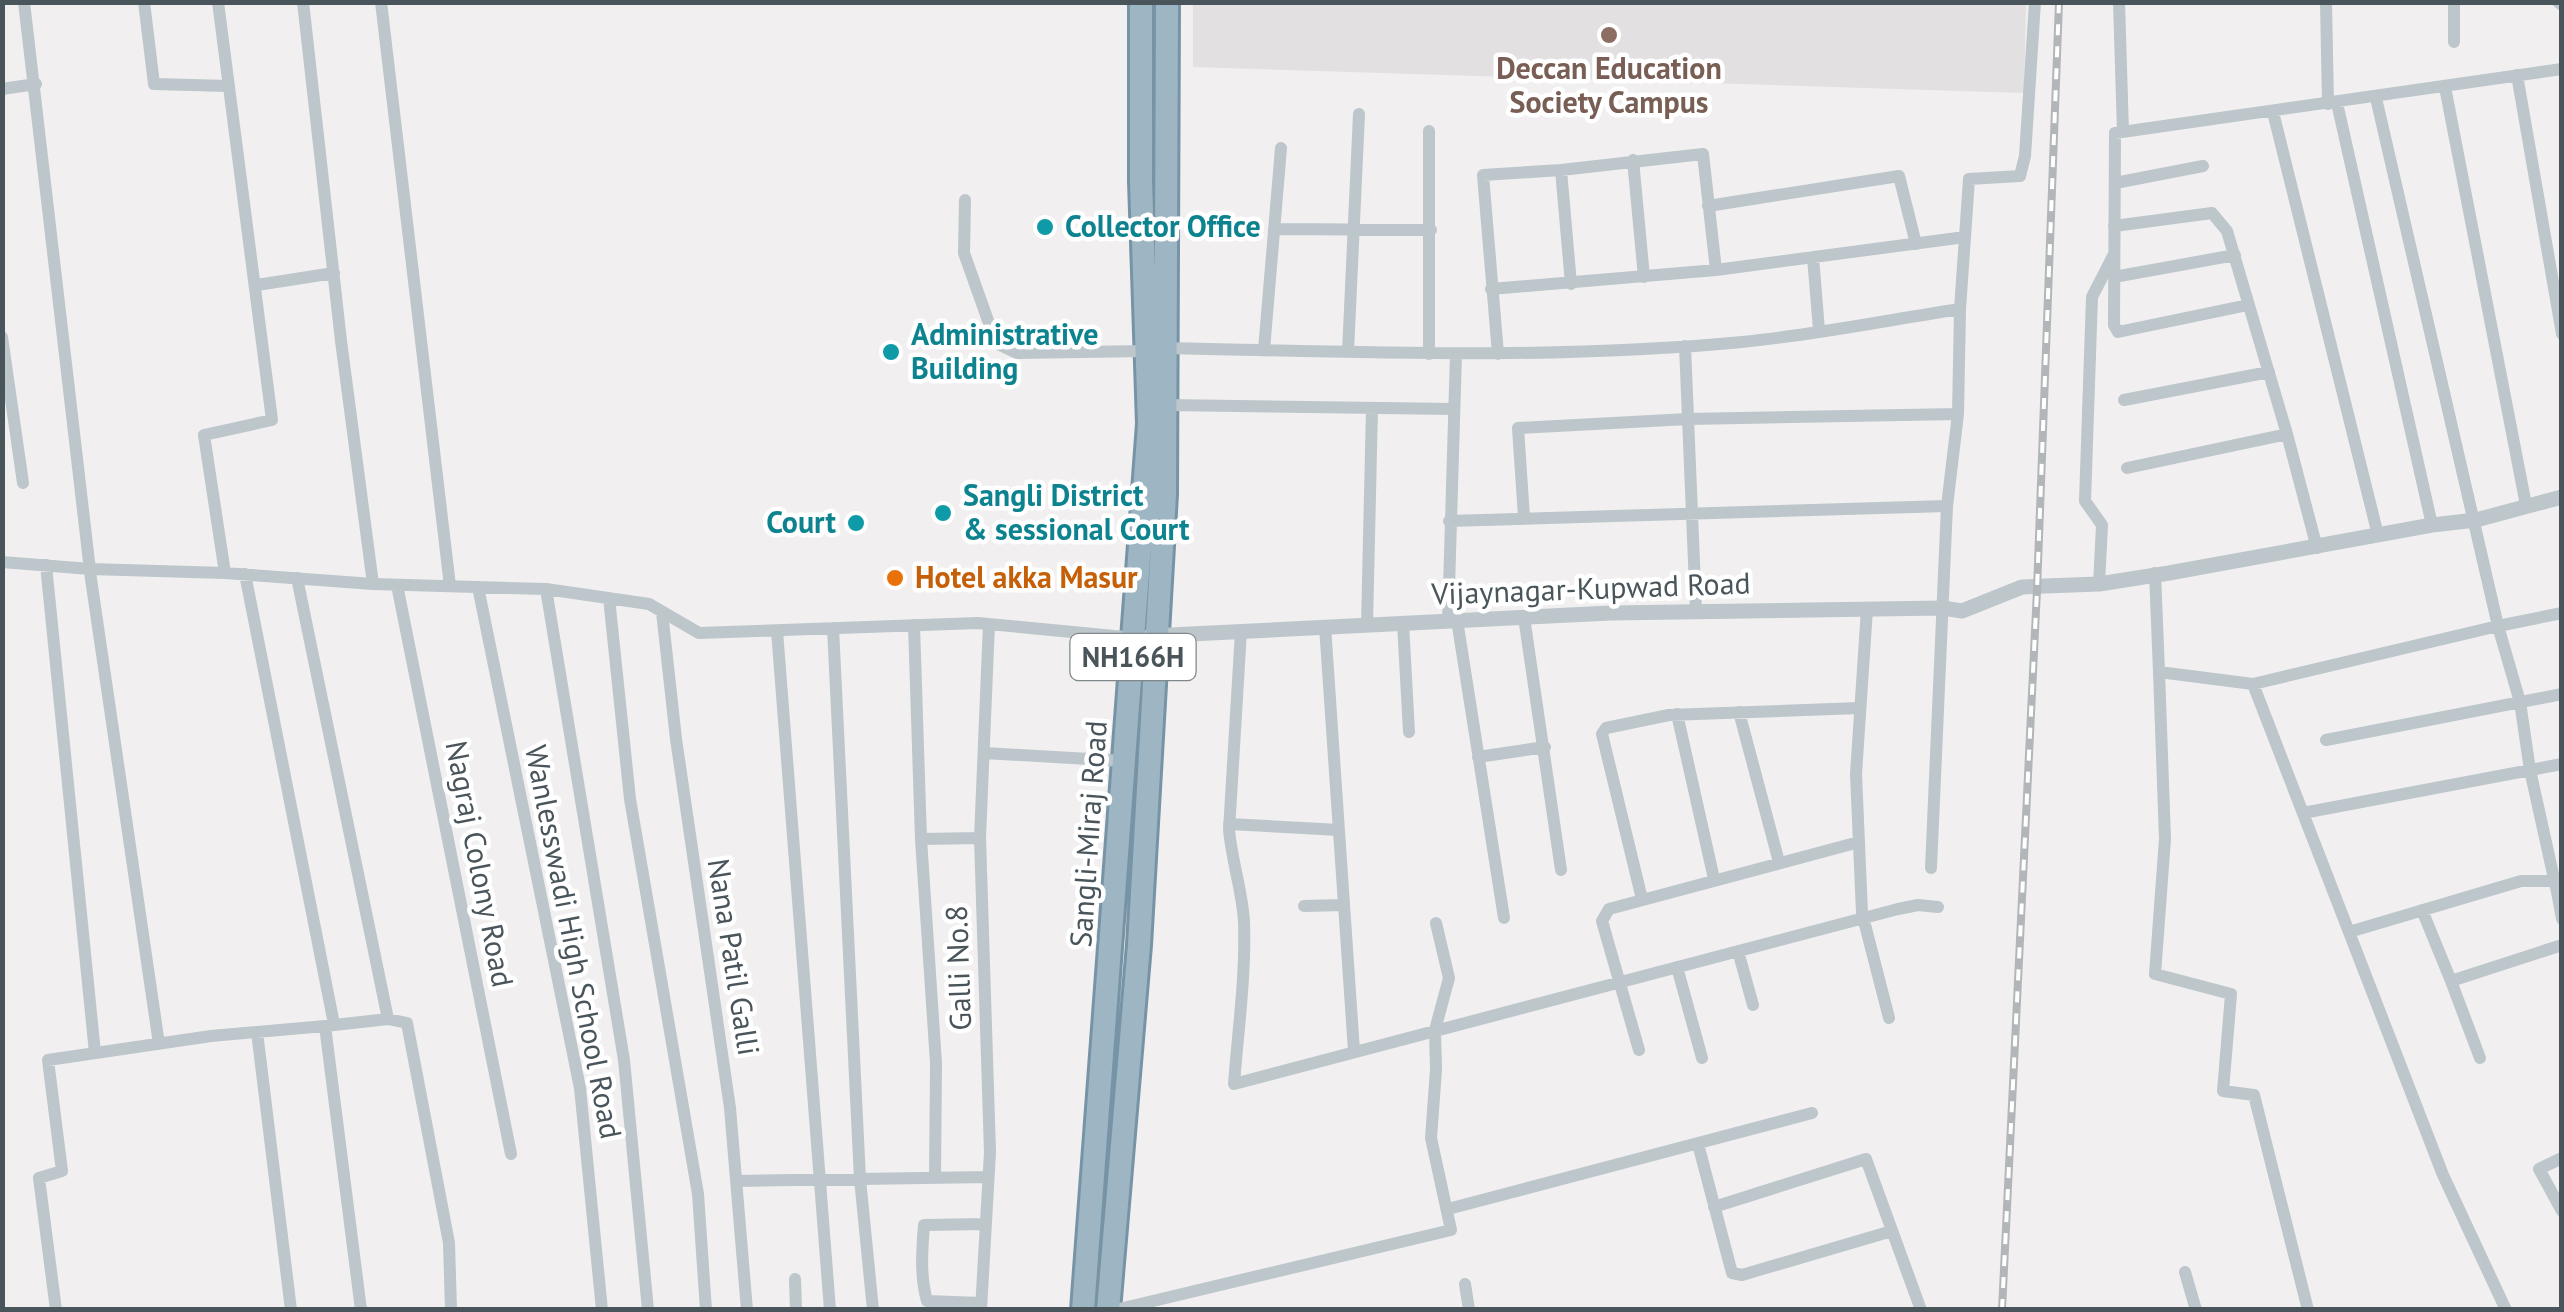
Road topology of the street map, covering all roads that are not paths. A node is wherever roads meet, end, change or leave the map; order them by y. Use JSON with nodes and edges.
{"nodes":[{"id":1,"x":24,"y":2,"type":"edge"},
{"id":2,"x":144,"y":2,"type":"edge"},
{"id":3,"x":218,"y":2,"type":"edge"},
{"id":4,"x":304,"y":2,"type":"edge"},
{"id":5,"x":381,"y":2,"type":"edge"},
{"id":6,"x":1141,"y":2,"type":"edge"},
{"id":7,"x":1167,"y":2,"type":"edge"},
{"id":8,"x":2035,"y":2,"type":"edge"},
{"id":9,"x":2118,"y":2,"type":"edge"},
{"id":10,"x":2326,"y":2,"type":"edge"},
{"id":11,"x":2454,"y":2,"type":"edge"},
{"id":12,"x":2454,"y":42,"type":"dead end"},
{"id":13,"x":2562,"y":70,"type":"edge"},
{"id":14,"x":2517,"y":75,"type":"junction"},
{"id":15,"x":36,"y":84,"type":"junction"},
{"id":16,"x":228,"y":86,"type":"junction"},
{"id":17,"x":2446,"y":87,"type":"junction"},
{"id":18,"x":2,"y":89,"type":"edge"},
{"id":19,"x":2376,"y":98,"type":"junction"},
{"id":20,"x":2333,"y":104,"type":"junction"},
{"id":21,"x":2273,"y":112,"type":"junction"},
{"id":22,"x":1359,"y":114,"type":"dead end"},
{"id":23,"x":1430,"y":131,"type":"dead end"},
{"id":24,"x":2122,"y":132,"type":"junction"},
{"id":25,"x":1281,"y":148,"type":"dead end"},
{"id":26,"x":1633,"y":160,"type":"junction"},
{"id":27,"x":2203,"y":166,"type":"dead end"},
{"id":28,"x":1561,"y":170,"type":"junction"},
{"id":29,"x":2114,"y":183,"type":"junction"},
{"id":30,"x":964,"y":200,"type":"dead end"},
{"id":31,"x":1708,"y":206,"type":"junction"},
{"id":32,"x":2114,"y":226,"type":"junction"},
{"id":33,"x":1354,"y":228,"type":"junction"},
{"id":34,"x":1274,"y":229,"type":"junction"},
{"id":35,"x":1432,"y":230,"type":"junction"},
{"id":36,"x":1965,"y":237,"type":"junction"},
{"id":37,"x":1916,"y":244,"type":"junction"},
{"id":38,"x":2114,"y":254,"type":"junction"},
{"id":39,"x":2235,"y":255,"type":"junction"},
{"id":40,"x":1813,"y":257,"type":"junction"},
{"id":41,"x":1716,"y":270,"type":"junction"},
{"id":42,"x":334,"y":273,"type":"junction"},
{"id":43,"x":1644,"y":277,"type":"junction"},
{"id":44,"x":2114,"y":277,"type":"junction"},
{"id":45,"x":256,"y":284,"type":"junction"},
{"id":46,"x":1571,"y":284,"type":"junction"},
{"id":47,"x":1491,"y":288,"type":"junction"},
{"id":48,"x":2248,"y":305,"type":"junction"},
{"id":49,"x":1960,"y":309,"type":"junction"},
{"id":50,"x":1820,"y":330,"type":"junction"},
{"id":51,"x":2562,"y":334,"type":"edge"},
{"id":52,"x":2,"y":337,"type":"edge"},
{"id":53,"x":1684,"y":346,"type":"junction"},
{"id":54,"x":1156,"y":349,"type":"junction"},
{"id":55,"x":1264,"y":350,"type":"junction"},
{"id":56,"x":1348,"y":352,"type":"junction"},
{"id":57,"x":1428,"y":354,"type":"junction"},
{"id":58,"x":1456,"y":354,"type":"junction"},
{"id":59,"x":1498,"y":354,"type":"junction"},
{"id":60,"x":2269,"y":372,"type":"junction"},
{"id":61,"x":2124,"y":400,"type":"dead end"},
{"id":62,"x":1166,"y":405,"type":"junction"},
{"id":63,"x":1372,"y":408,"type":"junction"},
{"id":64,"x":1454,"y":409,"type":"junction"},
{"id":65,"x":1958,"y":414,"type":"junction"},
{"id":66,"x":1688,"y":419,"type":"junction"},
{"id":67,"x":2287,"y":434,"type":"junction"},
{"id":68,"x":2127,"y":468,"type":"dead end"},
{"id":69,"x":22,"y":483,"type":"dead end"},
{"id":70,"x":2562,"y":497,"type":"edge"},
{"id":71,"x":2526,"y":504,"type":"junction"},
{"id":72,"x":1947,"y":506,"type":"junction"},
{"id":73,"x":1692,"y":513,"type":"junction"},
{"id":74,"x":1524,"y":517,"type":"junction"},
{"id":75,"x":2476,"y":520,"type":"junction"},
{"id":76,"x":1449,"y":522,"type":"junction"},
{"id":77,"x":2432,"y":525,"type":"junction"},
{"id":78,"x":2378,"y":535,"type":"junction"},
{"id":79,"x":2317,"y":548,"type":"junction"},
{"id":80,"x":2,"y":562,"type":"edge"},
{"id":81,"x":46,"y":566,"type":"junction"},
{"id":82,"x":90,"y":570,"type":"junction"},
{"id":83,"x":225,"y":573,"type":"junction"},
{"id":84,"x":245,"y":574,"type":"junction"},
{"id":85,"x":2156,"y":574,"type":"junction"},
{"id":86,"x":297,"y":578,"type":"junction"},
{"id":87,"x":374,"y":584,"type":"junction"},
{"id":88,"x":2099,"y":584,"type":"junction"},
{"id":89,"x":398,"y":585,"type":"junction"},
{"id":90,"x":450,"y":586,"type":"junction"},
{"id":91,"x":478,"y":587,"type":"junction"},
{"id":92,"x":546,"y":589,"type":"junction"},
{"id":93,"x":609,"y":598,"type":"junction"},
{"id":94,"x":1943,"y":608,"type":"junction"},
{"id":95,"x":1866,"y":609,"type":"junction"},
{"id":96,"x":1696,"y":610,"type":"junction"},
{"id":97,"x":662,"y":612,"type":"junction"},
{"id":98,"x":2562,"y":613,"type":"edge"},
{"id":99,"x":1524,"y":617,"type":"junction"},
{"id":100,"x":1452,"y":620,"type":"junction"},
{"id":101,"x":1403,"y":623,"type":"junction"},
{"id":102,"x":989,"y":624,"type":"junction"},
{"id":103,"x":1366,"y":625,"type":"junction"},
{"id":104,"x":914,"y":626,"type":"junction"},
{"id":105,"x":1325,"y":626,"type":"junction"},
{"id":106,"x":2498,"y":626,"type":"junction"},
{"id":107,"x":833,"y":628,"type":"junction"},
{"id":108,"x":777,"y":630,"type":"junction"},
{"id":109,"x":1241,"y":631,"type":"junction"},
{"id":110,"x":1146,"y":637,"type":"junction"},
{"id":111,"x":2159,"y":672,"type":"junction"},
{"id":112,"x":2253,"y":684,"type":"junction"},
{"id":113,"x":2562,"y":694,"type":"edge"},
{"id":114,"x":2520,"y":702,"type":"junction"},
{"id":115,"x":1860,"y":708,"type":"junction"},
{"id":116,"x":1739,"y":712,"type":"junction"},
{"id":117,"x":1677,"y":714,"type":"junction"},
{"id":118,"x":1409,"y":732,"type":"dead end"},
{"id":119,"x":2326,"y":740,"type":"dead end"},
{"id":120,"x":1545,"y":747,"type":"junction"},
{"id":121,"x":984,"y":754,"type":"junction"},
{"id":122,"x":1478,"y":758,"type":"junction"},
{"id":123,"x":1124,"y":761,"type":"junction"},
{"id":124,"x":2562,"y":764,"type":"edge"},
{"id":125,"x":2530,"y":770,"type":"junction"},
{"id":126,"x":2303,"y":813,"type":"junction"},
{"id":127,"x":1229,"y":824,"type":"junction"},
{"id":128,"x":1339,"y":830,"type":"junction"},
{"id":129,"x":922,"y":838,"type":"junction"},
{"id":130,"x":980,"y":838,"type":"junction"},
{"id":131,"x":1859,"y":842,"type":"junction"},
{"id":132,"x":1779,"y":862,"type":"junction"},
{"id":133,"x":1931,"y":868,"type":"dead end"},
{"id":134,"x":1560,"y":870,"type":"dead end"},
{"id":135,"x":1714,"y":879,"type":"junction"},
{"id":136,"x":2558,"y":888,"type":"edge"},
{"id":137,"x":1642,"y":899,"type":"junction"},
{"id":138,"x":1344,"y":905,"type":"junction"},
{"id":139,"x":1304,"y":906,"type":"dead end"},
{"id":140,"x":1938,"y":908,"type":"dead end"},
{"id":141,"x":2422,"y":910,"type":"junction"},
{"id":142,"x":1504,"y":918,"type":"dead end"},
{"id":143,"x":1863,"y":918,"type":"junction"},
{"id":144,"x":2562,"y":918,"type":"edge"},
{"id":145,"x":1436,"y":923,"type":"dead end"},
{"id":146,"x":2349,"y":932,"type":"junction"},
{"id":147,"x":2562,"y":946,"type":"edge"},
{"id":148,"x":1738,"y":951,"type":"junction"},
{"id":149,"x":1677,"y":967,"type":"junction"},
{"id":150,"x":2451,"y":981,"type":"junction"},
{"id":151,"x":1620,"y":982,"type":"junction"},
{"id":152,"x":1753,"y":1005,"type":"dead end"},
{"id":153,"x":388,"y":1018,"type":"junction"},
{"id":154,"x":1889,"y":1018,"type":"dead end"},
{"id":155,"x":330,"y":1025,"type":"junction"},
{"id":156,"x":1435,"y":1030,"type":"junction"},
{"id":157,"x":257,"y":1032,"type":"junction"},
{"id":158,"x":158,"y":1044,"type":"junction"},
{"id":159,"x":1640,"y":1050,"type":"dead end"},
{"id":160,"x":1354,"y":1051,"type":"junction"},
{"id":161,"x":95,"y":1054,"type":"junction"},
{"id":162,"x":1702,"y":1058,"type":"dead end"},
{"id":163,"x":2480,"y":1058,"type":"dead end"},
{"id":164,"x":1812,"y":1113,"type":"dead end"},
{"id":165,"x":1698,"y":1144,"type":"junction"},
{"id":166,"x":511,"y":1154,"type":"dead end"},
{"id":167,"x":2562,"y":1158,"type":"edge"},
{"id":168,"x":988,"y":1177,"type":"junction"},
{"id":169,"x":935,"y":1178,"type":"junction"},
{"id":170,"x":860,"y":1179,"type":"junction"},
{"id":171,"x":822,"y":1180,"type":"junction"},
{"id":172,"x":737,"y":1181,"type":"junction"},
{"id":173,"x":1714,"y":1208,"type":"junction"},
{"id":174,"x":1448,"y":1209,"type":"junction"},
{"id":175,"x":2562,"y":1211,"type":"edge"},
{"id":176,"x":985,"y":1224,"type":"junction"},
{"id":177,"x":1892,"y":1231,"type":"junction"},
{"id":178,"x":2185,"y":1272,"type":"dead end"},
{"id":179,"x":795,"y":1279,"type":"dead end"},
{"id":180,"x":1466,"y":1284,"type":"dead end"},
{"id":181,"x":981,"y":1306,"type":"edge"},
{"id":182,"x":56,"y":1310,"type":"edge"},
{"id":183,"x":291,"y":1310,"type":"edge"},
{"id":184,"x":361,"y":1310,"type":"edge"},
{"id":185,"x":450,"y":1310,"type":"edge"},
{"id":186,"x":602,"y":1310,"type":"edge"},
{"id":187,"x":648,"y":1310,"type":"edge"},
{"id":188,"x":706,"y":1310,"type":"edge"},
{"id":189,"x":747,"y":1310,"type":"edge"},
{"id":190,"x":796,"y":1310,"type":"edge"},
{"id":191,"x":830,"y":1310,"type":"edge"},
{"id":192,"x":873,"y":1310,"type":"edge"},
{"id":193,"x":1084,"y":1310,"type":"edge"},
{"id":194,"x":1112,"y":1310,"type":"edge"},
{"id":195,"x":1468,"y":1310,"type":"edge"},
{"id":196,"x":1921,"y":1310,"type":"edge"},
{"id":197,"x":2196,"y":1310,"type":"edge"},
{"id":198,"x":2308,"y":1310,"type":"edge"},
{"id":199,"x":2506,"y":1310,"type":"edge"}],
"edges":[{"from":1,"to":15,"type":"street"},
{"from":2,"to":16,"type":"street"},
{"from":3,"to":16,"type":"street"},
{"from":4,"to":42,"type":"street"},
{"from":5,"to":90,"type":"street"},
{"from":6,"to":54,"type":"highway","name":"Sangli-Miraj Road","number":"NH166H"},
{"from":7,"to":54,"type":"highway","name":"Sangli-Miraj Road"},
{"from":8,"to":36,"type":"street"},
{"from":9,"to":24,"type":"street"},
{"from":10,"to":20,"type":"street"},
{"from":11,"to":12,"type":"street"},
{"from":13,"to":14,"type":"street"},
{"from":14,"to":17,"type":"street"},
{"from":14,"to":51,"type":"street"},
{"from":15,"to":18,"type":"street"},
{"from":15,"to":82,"type":"street"},
{"from":16,"to":45,"type":"street"},
{"from":17,"to":19,"type":"street"},
{"from":17,"to":71,"type":"street"},
{"from":19,"to":20,"type":"street"},
{"from":19,"to":75,"type":"street"},
{"from":20,"to":21,"type":"street"},
{"from":20,"to":77,"type":"street"},
{"from":21,"to":24,"type":"street"},
{"from":21,"to":78,"type":"street"},
{"from":22,"to":33,"type":"street"},
{"from":23,"to":35,"type":"street"},
{"from":24,"to":29,"type":"street"},
{"from":25,"to":34,"type":"street"},
{"from":26,"to":28,"type":"street"},
{"from":26,"to":31,"type":"street"},
{"from":26,"to":43,"type":"street"},
{"from":27,"to":29,"type":"street"},
{"from":28,"to":46,"type":"street"},
{"from":28,"to":47,"type":"street"},
{"from":29,"to":32,"type":"street"},
{"from":30,"to":54,"type":"street"},
{"from":31,"to":37,"type":"street"},
{"from":31,"to":41,"type":"street"},
{"from":32,"to":38,"type":"street"},
{"from":32,"to":39,"type":"street"},
{"from":33,"to":34,"type":"street"},
{"from":33,"to":35,"type":"street"},
{"from":33,"to":56,"type":"street"},
{"from":34,"to":55,"type":"street"},
{"from":35,"to":57,"type":"street"},
{"from":36,"to":37,"type":"street"},
{"from":36,"to":49,"type":"street"},
{"from":37,"to":40,"type":"street"},
{"from":38,"to":44,"type":"street"},
{"from":38,"to":88,"type":"street"},
{"from":39,"to":44,"type":"street"},
{"from":39,"to":48,"type":"street"},
{"from":40,"to":41,"type":"street"},
{"from":40,"to":50,"type":"street"},
{"from":41,"to":43,"type":"street"},
{"from":42,"to":45,"type":"street"},
{"from":42,"to":87,"type":"street"},
{"from":43,"to":46,"type":"street"},
{"from":44,"to":48,"type":"street"},
{"from":45,"to":83,"type":"street"},
{"from":46,"to":47,"type":"street"},
{"from":47,"to":59,"type":"street"},
{"from":48,"to":60,"type":"street"},
{"from":49,"to":50,"type":"street"},
{"from":49,"to":65,"type":"street"},
{"from":50,"to":53,"type":"street"},
{"from":52,"to":69,"type":"street"},
{"from":53,"to":59,"type":"street"},
{"from":53,"to":66,"type":"street"},
{"from":54,"to":55,"type":"street"},
{"from":54,"to":62,"type":"highway","name":"Sangli-Miraj Road"},
{"from":54,"to":110,"type":"highway","name":"Sangli-Miraj Road","number":"NH166H"},
{"from":55,"to":56,"type":"street"},
{"from":56,"to":57,"type":"street"},
{"from":57,"to":58,"type":"street"},
{"from":58,"to":59,"type":"street"},
{"from":58,"to":64,"type":"street"},
{"from":60,"to":61,"type":"street"},
{"from":60,"to":67,"type":"street"},
{"from":62,"to":63,"type":"street"},
{"from":62,"to":110,"type":"highway","name":"Sangli-Miraj Road"},
{"from":63,"to":64,"type":"street"},
{"from":63,"to":103,"type":"street"},
{"from":64,"to":76,"type":"street"},
{"from":65,"to":66,"type":"street"},
{"from":65,"to":72,"type":"street"},
{"from":66,"to":73,"type":"street"},
{"from":66,"to":74,"type":"street"},
{"from":67,"to":68,"type":"street"},
{"from":67,"to":79,"type":"street"},
{"from":70,"to":71,"type":"street"},
{"from":71,"to":75,"type":"street"},
{"from":72,"to":73,"type":"street"},
{"from":72,"to":94,"type":"street"},
{"from":73,"to":74,"type":"street"},
{"from":73,"to":96,"type":"street"},
{"from":74,"to":76,"type":"street"},
{"from":75,"to":77,"type":"street"},
{"from":75,"to":106,"type":"street"},
{"from":76,"to":100,"type":"street"},
{"from":77,"to":78,"type":"street"},
{"from":78,"to":79,"type":"street"},
{"from":79,"to":85,"type":"street"},
{"from":80,"to":81,"type":"street"},
{"from":81,"to":82,"type":"street"},
{"from":81,"to":161,"type":"street"},
{"from":82,"to":83,"type":"street"},
{"from":82,"to":158,"type":"street"},
{"from":83,"to":84,"type":"street"},
{"from":84,"to":86,"type":"street"},
{"from":84,"to":155,"type":"street"},
{"from":85,"to":88,"type":"street"},
{"from":85,"to":111,"type":"street"},
{"from":86,"to":87,"type":"street"},
{"from":86,"to":153,"type":"street"},
{"from":87,"to":89,"type":"street"},
{"from":88,"to":94,"type":"street","name":"Vijaynagar-Kupwad Road"},
{"from":89,"to":90,"type":"street"},
{"from":89,"to":166,"type":"street","name":"Nagraj Colony Road"},
{"from":90,"to":91,"type":"street"},
{"from":91,"to":92,"type":"street"},
{"from":91,"to":186,"type":"street","name":"Wanlesswadi High School Road"},
{"from":92,"to":93,"type":"street"},
{"from":92,"to":187,"type":"street"},
{"from":93,"to":97,"type":"street"},
{"from":93,"to":188,"type":"street"},
{"from":94,"to":95,"type":"street","name":"Vijaynagar-Kupwad Road"},
{"from":94,"to":133,"type":"street"},
{"from":95,"to":96,"type":"street","name":"Vijaynagar-Kupwad Road"},
{"from":95,"to":115,"type":"street"},
{"from":96,"to":99,"type":"street","name":"Vijaynagar-Kupwad Road"},
{"from":97,"to":108,"type":"street"},
{"from":97,"to":172,"type":"street","name":"Nana Patil Galli"},
{"from":98,"to":106,"type":"street"},
{"from":99,"to":100,"type":"street","name":"Vijaynagar-Kupwad Road"},
{"from":99,"to":120,"type":"street"},
{"from":100,"to":101,"type":"street","name":"Vijaynagar-Kupwad Road"},
{"from":100,"to":122,"type":"street"},
{"from":101,"to":103,"type":"street","name":"Vijaynagar-Kupwad Road"},
{"from":101,"to":118,"type":"street"},
{"from":102,"to":104,"type":"street"},
{"from":102,"to":110,"type":"street"},
{"from":102,"to":121,"type":"street","name":"Galli No.8"},
{"from":103,"to":105,"type":"street","name":"Vijaynagar-Kupwad Road"},
{"from":104,"to":107,"type":"street"},
{"from":104,"to":129,"type":"street"},
{"from":105,"to":109,"type":"street","name":"Vijaynagar-Kupwad Road"},
{"from":105,"to":128,"type":"street"},
{"from":106,"to":112,"type":"street"},
{"from":106,"to":114,"type":"street"},
{"from":107,"to":108,"type":"street"},
{"from":107,"to":170,"type":"street"},
{"from":108,"to":171,"type":"street"},
{"from":109,"to":110,"type":"street","name":"Vijaynagar-Kupwad Road"},
{"from":109,"to":127,"type":"street"},
{"from":110,"to":123,"type":"highway","name":"Sangli-Miraj Road","number":"NH166H"},
{"from":110,"to":194,"type":"highway","name":"Sangli-Miraj Road"},
{"from":111,"to":112,"type":"street"},
{"from":111,"to":198,"type":"street"},
{"from":112,"to":126,"type":"street"},
{"from":113,"to":114,"type":"street"},
{"from":114,"to":119,"type":"street"},
{"from":114,"to":125,"type":"street"},
{"from":115,"to":116,"type":"street"},
{"from":115,"to":131,"type":"street"},
{"from":116,"to":117,"type":"street"},
{"from":116,"to":132,"type":"street"},
{"from":117,"to":135,"type":"street"},
{"from":117,"to":137,"type":"street"},
{"from":120,"to":122,"type":"street"},
{"from":120,"to":134,"type":"street"},
{"from":121,"to":123,"type":"street"},
{"from":121,"to":130,"type":"street","name":"Galli No.8"},
{"from":122,"to":142,"type":"street"},
{"from":123,"to":193,"type":"highway","name":"Sangli-Miraj Road","number":"NH166H"},
{"from":124,"to":125,"type":"street"},
{"from":125,"to":126,"type":"street"},
{"from":125,"to":136,"type":"street"},
{"from":126,"to":146,"type":"street"},
{"from":127,"to":128,"type":"street"},
{"from":127,"to":160,"type":"street"},
{"from":128,"to":138,"type":"street"},
{"from":129,"to":130,"type":"street"},
{"from":129,"to":169,"type":"street"},
{"from":130,"to":168,"type":"street","name":"Galli No.8"},
{"from":131,"to":132,"type":"street"},
{"from":131,"to":143,"type":"street"},
{"from":132,"to":135,"type":"street"},
{"from":135,"to":137,"type":"street"},
{"from":136,"to":141,"type":"street"},
{"from":136,"to":144,"type":"street"},
{"from":137,"to":151,"type":"street"},
{"from":138,"to":139,"type":"street"},
{"from":138,"to":160,"type":"street"},
{"from":140,"to":143,"type":"street"},
{"from":141,"to":146,"type":"street"},
{"from":141,"to":150,"type":"street"},
{"from":143,"to":148,"type":"street"},
{"from":143,"to":154,"type":"street"},
{"from":145,"to":156,"type":"street"},
{"from":146,"to":199,"type":"street"},
{"from":147,"to":150,"type":"street"},
{"from":148,"to":149,"type":"street"},
{"from":148,"to":152,"type":"street"},
{"from":149,"to":151,"type":"street"},
{"from":149,"to":162,"type":"street"},
{"from":150,"to":163,"type":"street"},
{"from":151,"to":156,"type":"street"},
{"from":151,"to":159,"type":"street"},
{"from":153,"to":155,"type":"street"},
{"from":153,"to":185,"type":"street"},
{"from":155,"to":157,"type":"street"},
{"from":155,"to":184,"type":"street"},
{"from":156,"to":160,"type":"street"},
{"from":156,"to":174,"type":"street"},
{"from":157,"to":158,"type":"street"},
{"from":157,"to":183,"type":"street"},
{"from":158,"to":161,"type":"street"},
{"from":161,"to":182,"type":"street"},
{"from":164,"to":165,"type":"street"},
{"from":165,"to":173,"type":"street"},
{"from":165,"to":174,"type":"street"},
{"from":167,"to":175,"type":"street"},
{"from":168,"to":169,"type":"street"},
{"from":168,"to":176,"type":"street","name":"Galli No.8"},
{"from":169,"to":170,"type":"street"},
{"from":170,"to":171,"type":"street"},
{"from":170,"to":192,"type":"street"},
{"from":171,"to":172,"type":"street"},
{"from":171,"to":191,"type":"street"},
{"from":172,"to":189,"type":"street","name":"Nana Patil Galli"},
{"from":173,"to":177,"type":"street"},
{"from":173,"to":177,"type":"street"},
{"from":174,"to":194,"type":"street"},
{"from":176,"to":181,"type":"street","name":"Galli No.8"},
{"from":176,"to":181,"type":"street"},
{"from":177,"to":196,"type":"street"},
{"from":178,"to":197,"type":"street"},
{"from":179,"to":190,"type":"street"},
{"from":180,"to":195,"type":"street"}]}
